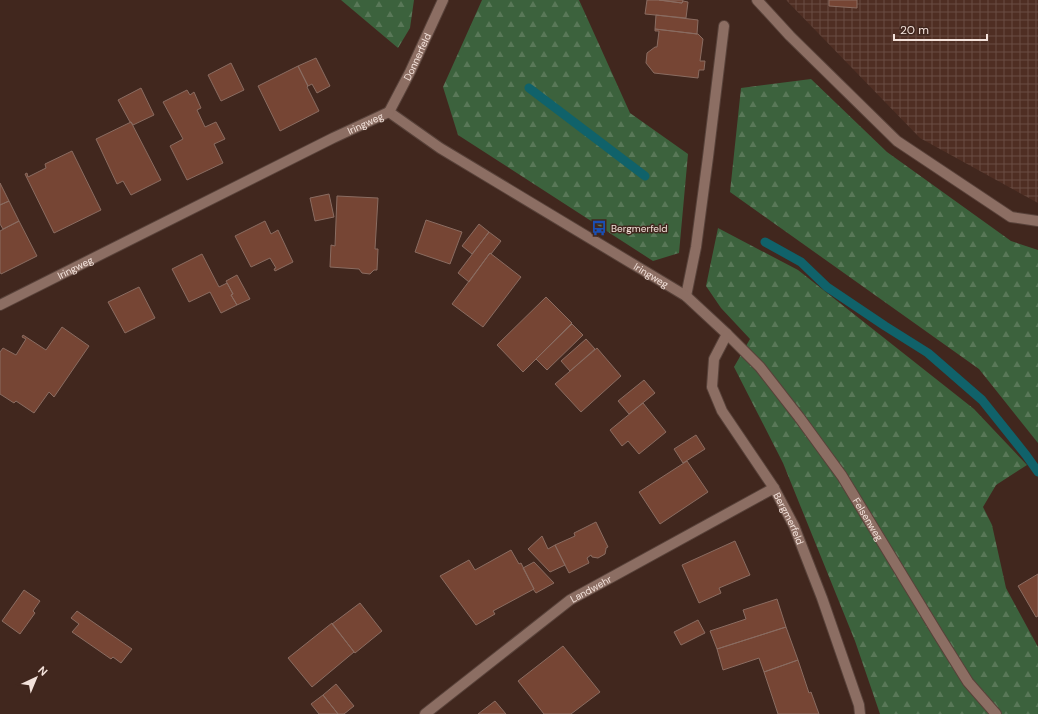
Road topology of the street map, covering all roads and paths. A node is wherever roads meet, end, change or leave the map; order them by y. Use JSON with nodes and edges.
{"nodes":[{"id":1,"x":443,"y":0,"type":"edge"},
{"id":2,"x":757,"y":0,"type":"edge"},
{"id":3,"x":724,"y":26,"type":"dead end"},
{"id":4,"x":389,"y":112,"type":"junction"},
{"id":5,"x":1038,"y":221,"type":"edge"},
{"id":6,"x":686,"y":296,"type":"junction"},
{"id":7,"x":0,"y":305,"type":"edge"},
{"id":8,"x":727,"y":334,"type":"junction"},
{"id":9,"x":774,"y":488,"type":"junction"},
{"id":10,"x":425,"y":714,"type":"edge"},
{"id":11,"x":860,"y":714,"type":"edge"},
{"id":12,"x":996,"y":714,"type":"edge"}],
"edges":[{"from":1,"to":4,"type":"street","name":"Donnerfeld"},
{"from":2,"to":5,"type":"street"},
{"from":3,"to":6,"type":"street"},
{"from":4,"to":6,"type":"street","name":"Iringweg"},
{"from":4,"to":7,"type":"street","name":"Iringweg"},
{"from":6,"to":8,"type":"street","name":"Iringweg"},
{"from":8,"to":9,"type":"street","name":"Bergmerfeld"},
{"from":8,"to":12,"type":"street","name":"Felsenweg"},
{"from":9,"to":10,"type":"street","name":"Landwehr"},
{"from":9,"to":11,"type":"street","name":"Bergmerfeld"}]}
